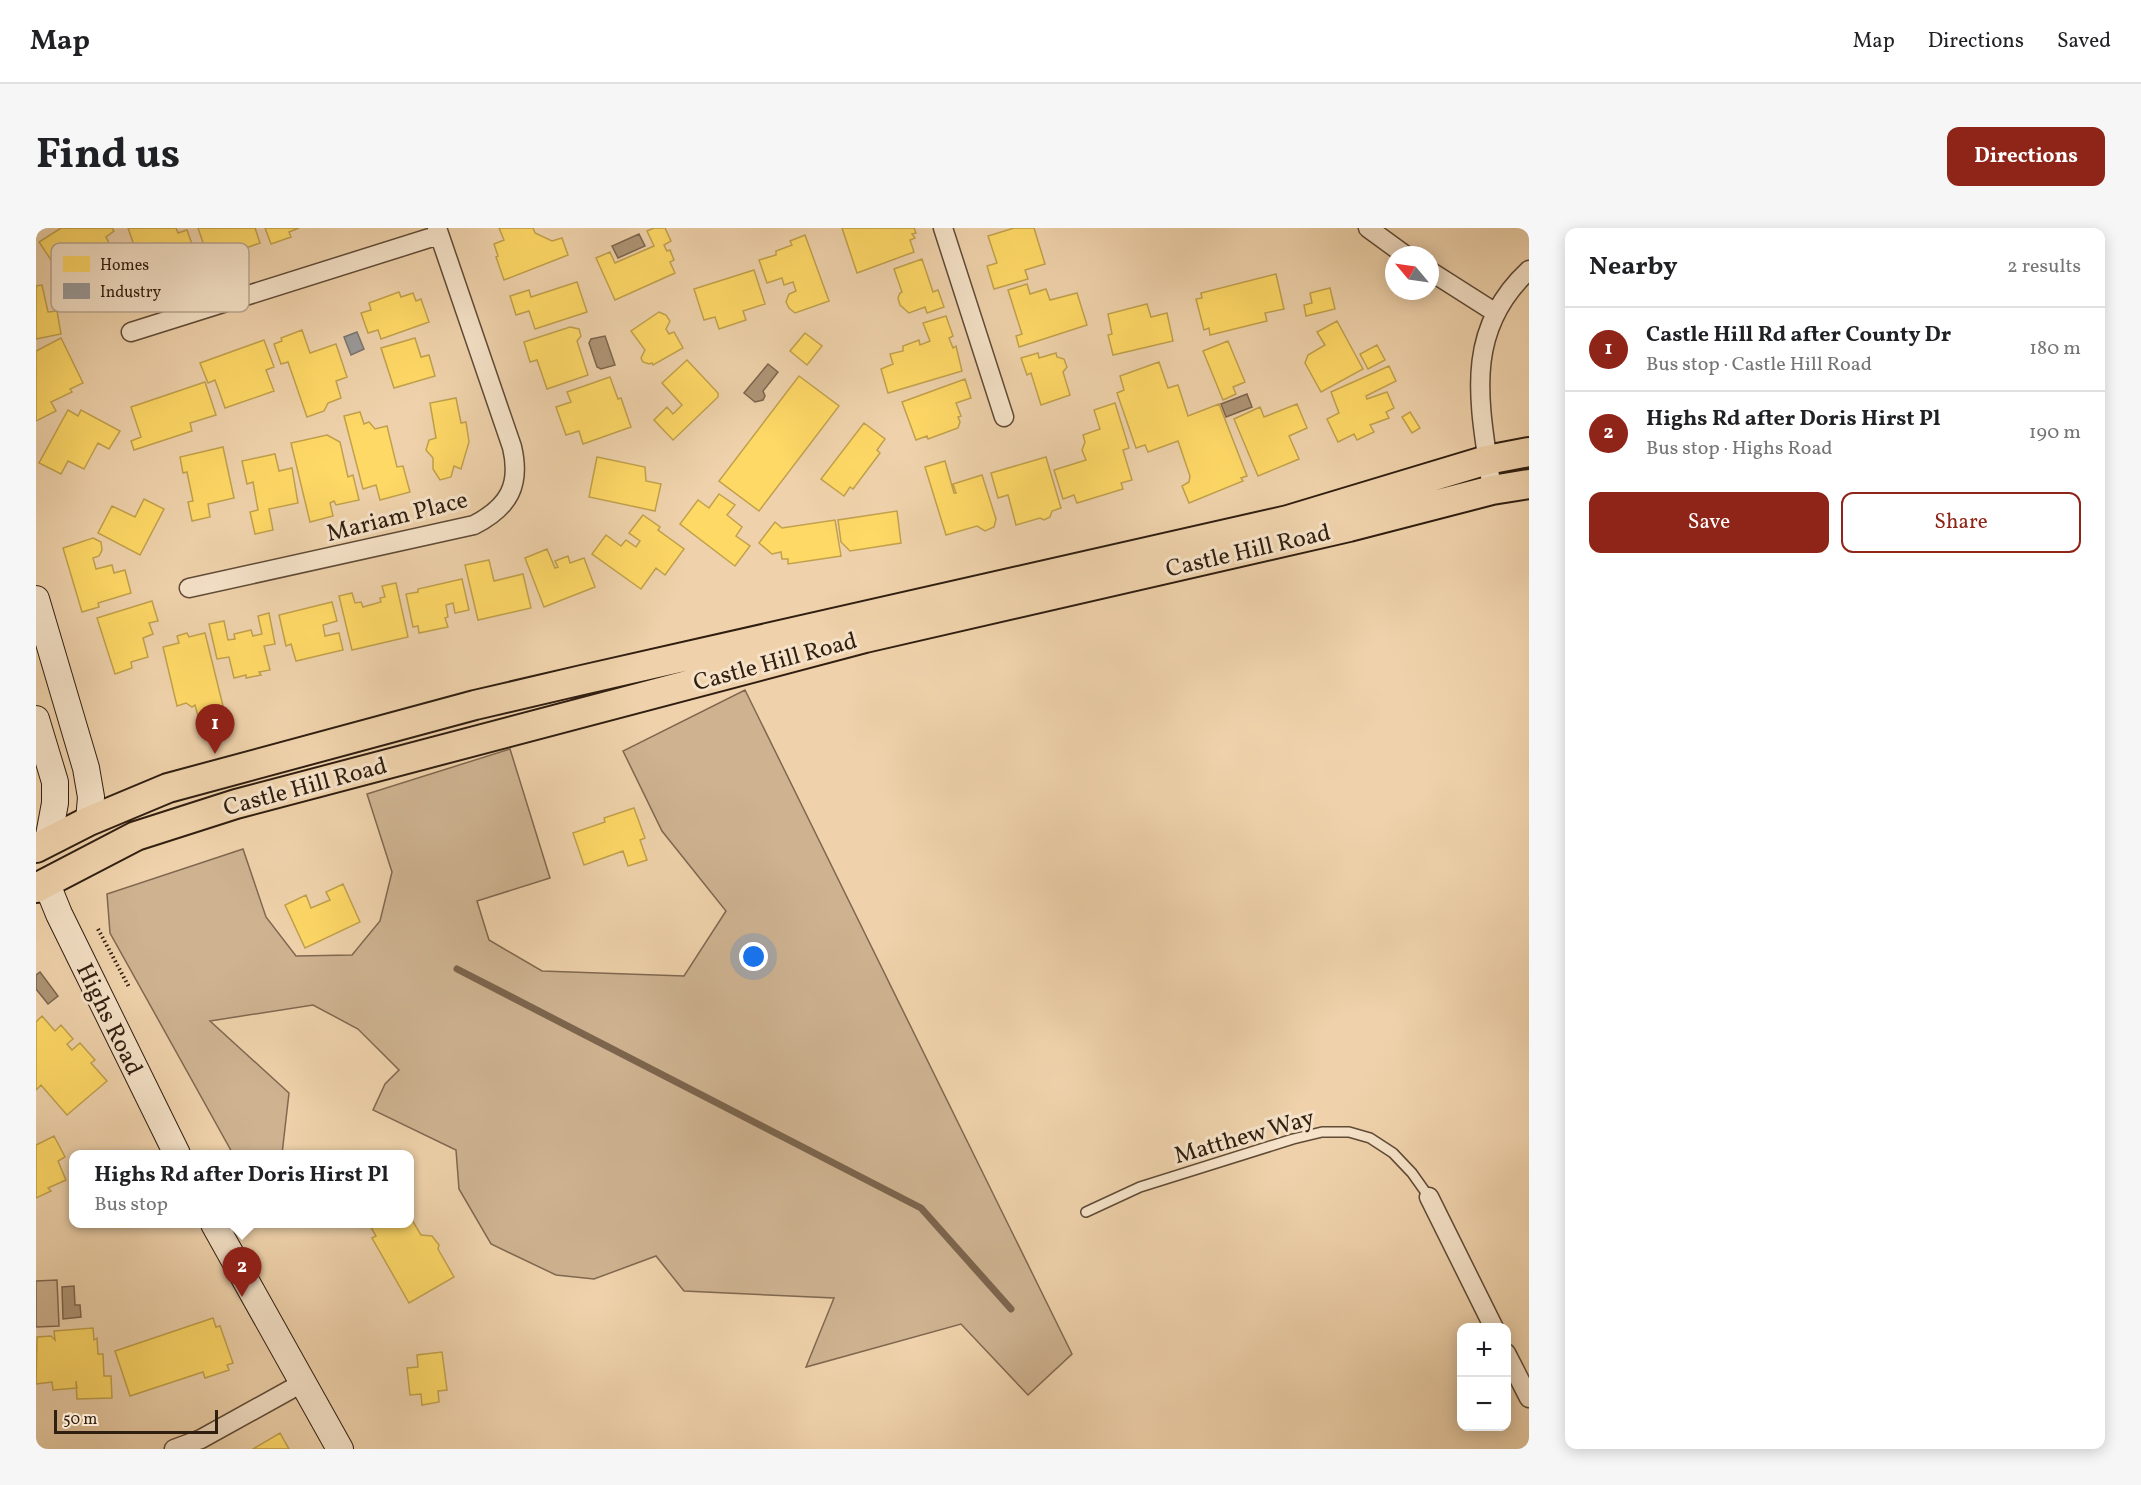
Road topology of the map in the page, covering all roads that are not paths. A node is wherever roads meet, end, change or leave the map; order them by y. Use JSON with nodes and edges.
{"nodes":[{"id":1,"x":943,"y":228,"type":"edge"},
{"id":2,"x":1368,"y":228,"type":"edge"},
{"id":3,"x":438,"y":232,"type":"edge"},
{"id":4,"x":1393,"y":246,"type":"edge"},
{"id":5,"x":1529,"y":270,"type":"edge"},
{"id":6,"x":1439,"y":277,"type":"edge"},
{"id":7,"x":249,"y":294,"type":"edge"},
{"id":8,"x":192,"y":312,"type":"edge"},
{"id":9,"x":1496,"y":313,"type":"junction"},
{"id":10,"x":131,"y":332,"type":"dead end"},
{"id":11,"x":1004,"y":417,"type":"dead end"},
{"id":12,"x":1529,"y":452,"type":"edge"},
{"id":13,"x":1487,"y":460,"type":"junction"},
{"id":14,"x":1529,"y":484,"type":"edge"},
{"id":15,"x":1492,"y":490,"type":"junction"},
{"id":16,"x":189,"y":588,"type":"dead end"},
{"id":17,"x":36,"y":599,"type":"edge"},
{"id":18,"x":36,"y":718,"type":"edge"},
{"id":19,"x":89,"y":821,"type":"junction"},
{"id":20,"x":42,"y":844,"type":"edge"},
{"id":21,"x":39,"y":882,"type":"edge"},
{"id":22,"x":175,"y":1150,"type":"edge"},
{"id":23,"x":1429,"y":1197,"type":"joint"},
{"id":24,"x":1086,"y":1212,"type":"dead end"},
{"id":25,"x":215,"y":1228,"type":"edge"},
{"id":26,"x":1492,"y":1323,"type":"edge"},
{"id":27,"x":1511,"y":1363,"type":"edge"},
{"id":28,"x":304,"y":1382,"type":"junction"},
{"id":29,"x":1529,"y":1398,"type":"edge"},
{"id":30,"x":174,"y":1449,"type":"edge"},
{"id":31,"x":340,"y":1449,"type":"edge"}],
"edges":[{"from":1,"to":11,"type":"street"},
{"from":2,"to":4,"type":"street"},
{"from":3,"to":7,"type":"street"},
{"from":3,"to":16,"type":"street","name":"Mariam Place"},
{"from":5,"to":9,"type":"street"},
{"from":6,"to":9,"type":"street"},
{"from":8,"to":10,"type":"street"},
{"from":9,"to":13,"type":"street"},
{"from":12,"to":13,"type":"main road","name":"Castle Hill Road"},
{"from":13,"to":15,"type":"street"},
{"from":13,"to":19,"type":"main road","name":"Castle Hill Road"},
{"from":14,"to":15,"type":"main road","name":"Castle Hill Road"},
{"from":15,"to":21,"type":"main road","name":"Castle Hill Road"},
{"from":17,"to":19,"type":"street"},
{"from":18,"to":20,"type":"street"},
{"from":19,"to":20,"type":"main road","name":"Castle Hill Road"},
{"from":19,"to":21,"type":"main road"},
{"from":20,"to":21,"type":"main road"},
{"from":21,"to":22,"type":"street","name":"Highs Road"},
{"from":23,"to":24,"type":"lane","name":"Matthew Way"},
{"from":23,"to":26,"type":"street"},
{"from":25,"to":28,"type":"street"},
{"from":27,"to":29,"type":"street"},
{"from":28,"to":30,"type":"street"},
{"from":28,"to":31,"type":"street"}]}
